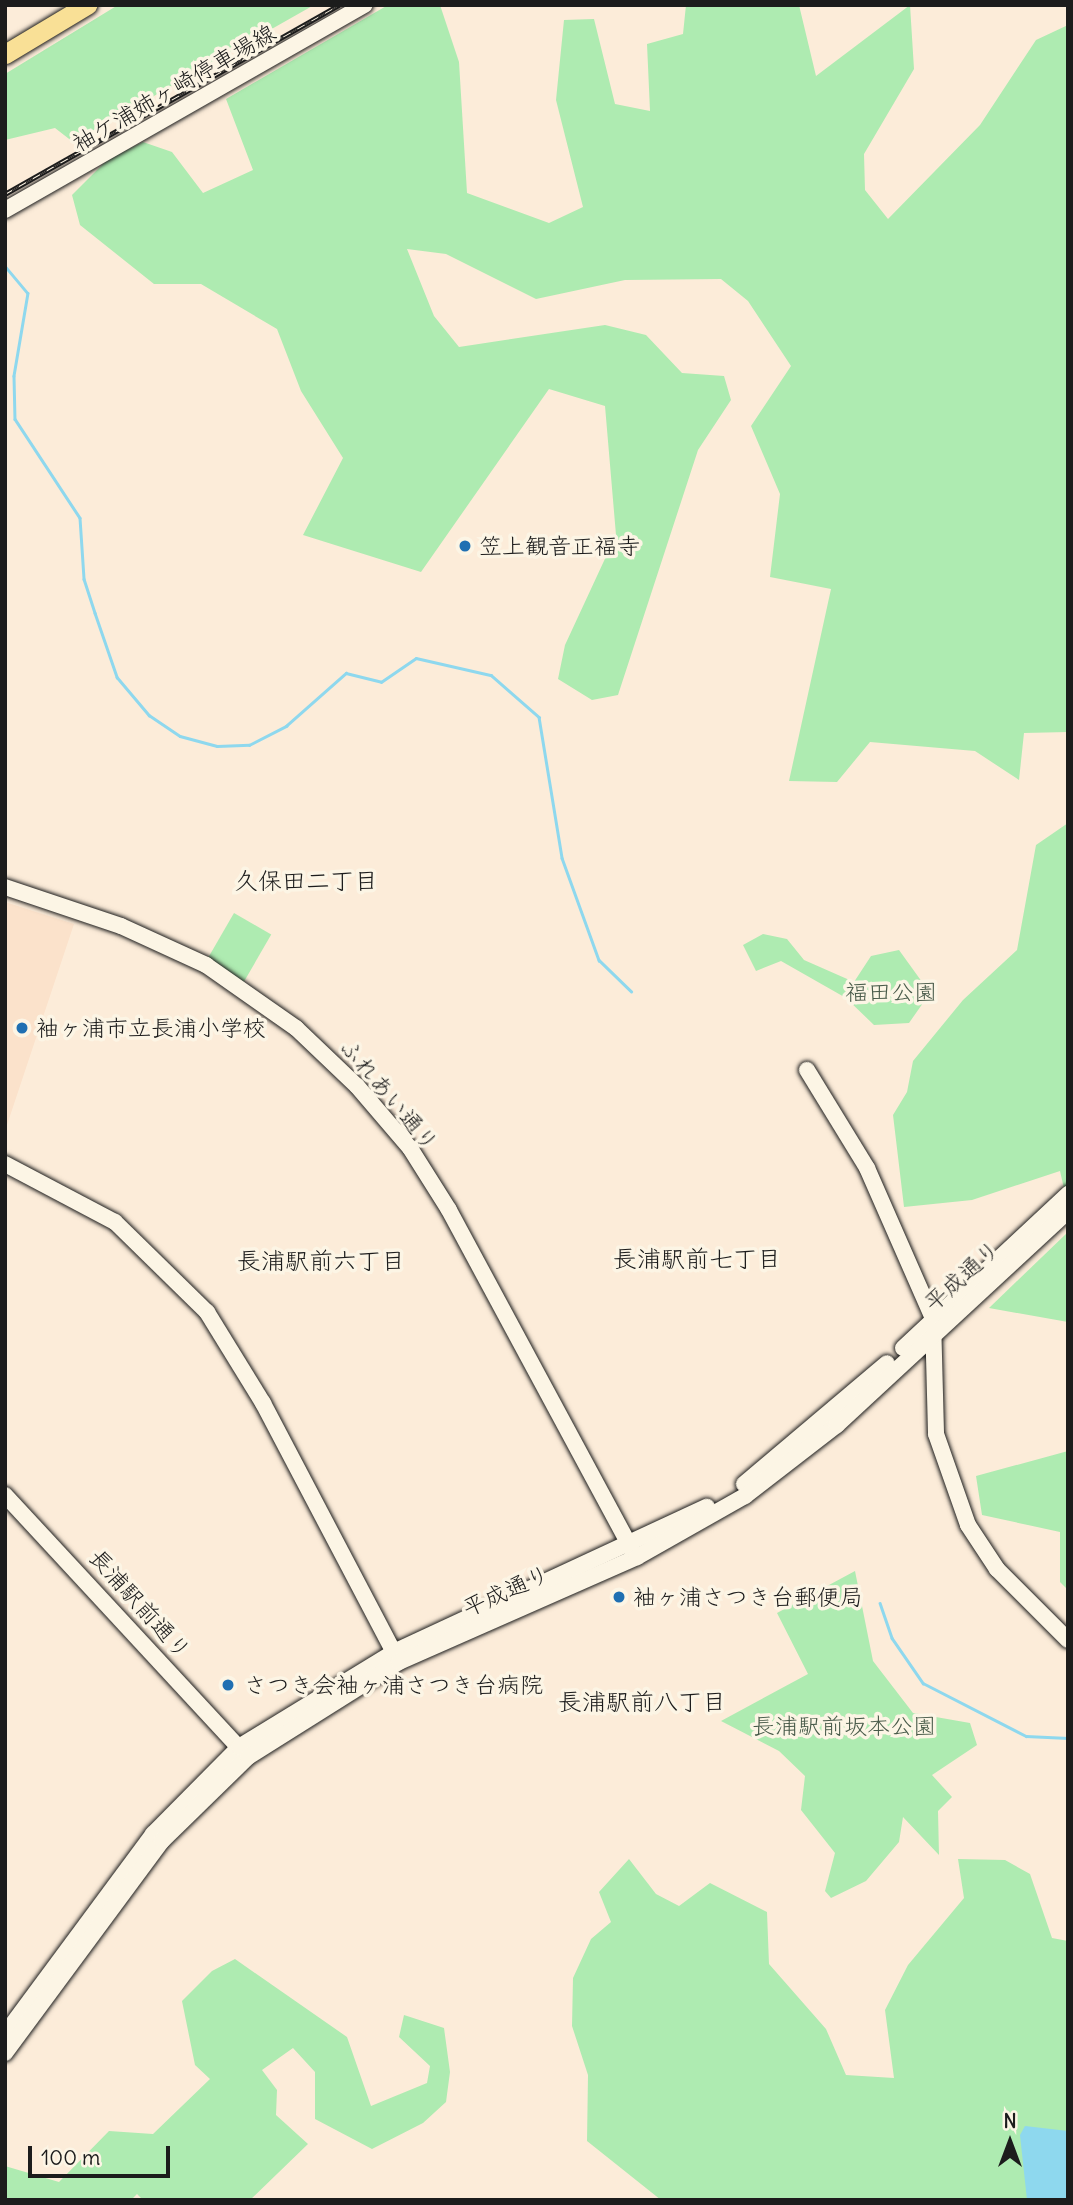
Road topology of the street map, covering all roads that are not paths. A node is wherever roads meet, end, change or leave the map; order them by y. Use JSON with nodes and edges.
{"nodes":[{"id":1,"x":87,"y":5,"type":"edge"},
{"id":2,"x":365,"y":5,"type":"edge"},
{"id":3,"x":5,"y":54,"type":"edge"},
{"id":4,"x":5,"y":210,"type":"edge"},
{"id":5,"x":5,"y":887,"type":"edge"},
{"id":6,"x":807,"y":1070,"type":"dead end"},
{"id":7,"x":5,"y":1164,"type":"edge"},
{"id":8,"x":1068,"y":1194,"type":"edge"},
{"id":9,"x":1068,"y":1211,"type":"edge"},
{"id":10,"x":933,"y":1327,"type":"junction"},
{"id":11,"x":5,"y":1495,"type":"edge"},
{"id":12,"x":633,"y":1552,"type":"junction"},
{"id":13,"x":1068,"y":1640,"type":"edge"},
{"id":14,"x":397,"y":1657,"type":"junction"},
{"id":15,"x":244,"y":1752,"type":"junction"},
{"id":16,"x":5,"y":2034,"type":"edge"},
{"id":17,"x":5,"y":2053,"type":"edge"}],
"edges":[{"from":1,"to":3,"type":"highway"},
{"from":2,"to":4,"type":"street","name":"袖ケ浦姉ヶ崎停車場線"},
{"from":5,"to":12,"type":"street","name":"ふれあい通り"},
{"from":6,"to":10,"type":"street"},
{"from":7,"to":14,"type":"street"},
{"from":8,"to":10,"type":"street","name":"平成通り"},
{"from":9,"to":10,"type":"street","name":"平成通り"},
{"from":10,"to":12,"type":"street","name":"平成通り"},
{"from":10,"to":13,"type":"street"},
{"from":11,"to":15,"type":"street","name":"長浦駅前通り"},
{"from":12,"to":14,"type":"street","name":"平成通り"},
{"from":14,"to":15,"type":"street","name":"平成通り"},
{"from":15,"to":16,"type":"street","name":"平成通り"},
{"from":15,"to":17,"type":"street","name":"平成通り"}]}
